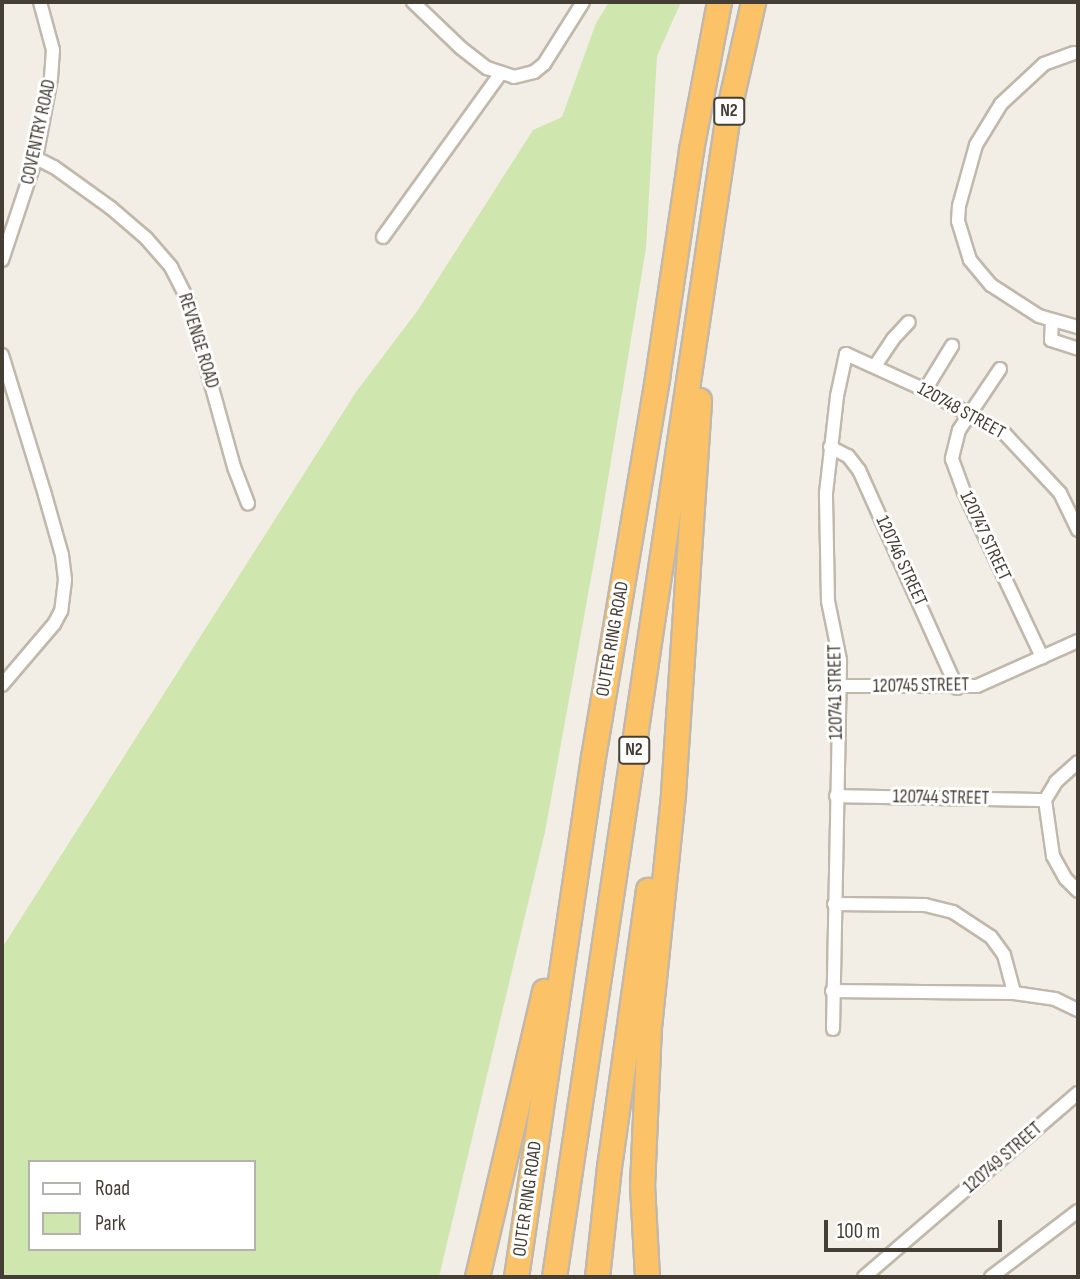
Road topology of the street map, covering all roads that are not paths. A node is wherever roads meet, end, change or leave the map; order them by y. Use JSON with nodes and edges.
{"nodes":[{"id":1,"x":40,"y":2,"type":"edge"},
{"id":2,"x":413,"y":2,"type":"edge"},
{"id":3,"x":583,"y":2,"type":"edge"},
{"id":4,"x":719,"y":2,"type":"edge"},
{"id":5,"x":753,"y":2,"type":"edge"},
{"id":6,"x":1074,"y":53,"type":"dead end"},
{"id":7,"x":500,"y":74,"type":"junction"},
{"id":8,"x":36,"y":158,"type":"junction"},
{"id":9,"x":712,"y":223,"type":"junction"},
{"id":10,"x":383,"y":237,"type":"dead end"},
{"id":11,"x":2,"y":260,"type":"edge"},
{"id":12,"x":1052,"y":321,"type":"junction"},
{"id":13,"x":909,"y":322,"type":"dead end"},
{"id":14,"x":1078,"y":327,"type":"edge"},
{"id":15,"x":952,"y":346,"type":"dead end"},
{"id":16,"x":1078,"y":349,"type":"edge"},
{"id":17,"x":846,"y":354,"type":"joint"},
{"id":18,"x":2,"y":355,"type":"edge"},
{"id":19,"x":875,"y":366,"type":"junction"},
{"id":20,"x":1000,"y":369,"type":"dead end"},
{"id":21,"x":925,"y":390,"type":"junction"},
{"id":22,"x":972,"y":415,"type":"junction"},
{"id":23,"x":830,"y":447,"type":"junction"},
{"id":24,"x":248,"y":503,"type":"dead end"},
{"id":25,"x":1078,"y":530,"type":"edge"},
{"id":26,"x":1078,"y":640,"type":"edge"},
{"id":27,"x":1042,"y":657,"type":"junction"},
{"id":28,"x":681,"y":665,"type":"junction"},
{"id":29,"x":2,"y":685,"type":"edge"},
{"id":30,"x":839,"y":686,"type":"junction"},
{"id":31,"x":957,"y":688,"type":"junction"},
{"id":32,"x":593,"y":757,"type":"junction"},
{"id":33,"x":1078,"y":762,"type":"edge"},
{"id":34,"x":836,"y":796,"type":"junction"},
{"id":35,"x":1045,"y":800,"type":"junction"},
{"id":36,"x":1078,"y":891,"type":"edge"},
{"id":37,"x":834,"y":904,"type":"junction"},
{"id":38,"x":832,"y":991,"type":"junction"},
{"id":39,"x":1014,"y":993,"type":"junction"},
{"id":40,"x":1078,"y":1010,"type":"edge"},
{"id":41,"x":832,"y":1029,"type":"dead end"},
{"id":42,"x":1078,"y":1093,"type":"edge"},
{"id":43,"x":505,"y":1164,"type":"junction"},
{"id":44,"x":1078,"y":1211,"type":"edge"},
{"id":45,"x":467,"y":1277,"type":"edge"},
{"id":46,"x":477,"y":1277,"type":"edge"},
{"id":47,"x":516,"y":1277,"type":"edge"},
{"id":48,"x":554,"y":1277,"type":"edge"},
{"id":49,"x":597,"y":1277,"type":"edge"},
{"id":50,"x":647,"y":1277,"type":"edge"},
{"id":51,"x":864,"y":1277,"type":"edge"},
{"id":52,"x":991,"y":1277,"type":"edge"}],
"edges":[{"from":1,"to":8,"type":"street","name":"COVENTRY ROAD"},
{"from":2,"to":7,"type":"street"},
{"from":3,"to":7,"type":"street"},
{"from":4,"to":32,"type":"highway","name":"OUTER RING ROAD","number":"N2"},
{"from":5,"to":9,"type":"highway","name":"OUTER RING ROAD","number":"N2"},
{"from":6,"to":12,"type":"street"},
{"from":7,"to":10,"type":"street"},
{"from":8,"to":11,"type":"street","name":"COVENTRY ROAD"},
{"from":8,"to":24,"type":"street","name":"REVENGE ROAD"},
{"from":9,"to":28,"type":"highway"},
{"from":9,"to":48,"type":"highway","name":"OUTER RING ROAD","number":"N2"},
{"from":12,"to":14,"type":"street"},
{"from":12,"to":16,"type":"street"},
{"from":13,"to":19,"type":"street"},
{"from":15,"to":21,"type":"street"},
{"from":17,"to":19,"type":"street","name":"120748 STREET"},
{"from":17,"to":23,"type":"street","name":"120741 STREET"},
{"from":18,"to":29,"type":"street"},
{"from":19,"to":21,"type":"street","name":"120748 STREET"},
{"from":20,"to":22,"type":"street","name":"120747 STREET"},
{"from":21,"to":22,"type":"street","name":"120748 STREET"},
{"from":22,"to":25,"type":"street","name":"120748 STREET"},
{"from":22,"to":27,"type":"street","name":"120747 STREET"},
{"from":23,"to":30,"type":"street","name":"120741 STREET"},
{"from":23,"to":31,"type":"street","name":"120746 STREET"},
{"from":26,"to":27,"type":"street","name":"120745 STREET"},
{"from":27,"to":31,"type":"street","name":"120745 STREET"},
{"from":28,"to":49,"type":"highway"},
{"from":28,"to":50,"type":"highway"},
{"from":30,"to":31,"type":"street","name":"120745 STREET"},
{"from":30,"to":34,"type":"street","name":"120741 STREET"},
{"from":32,"to":43,"type":"highway"},
{"from":32,"to":47,"type":"highway","name":"OUTER RING ROAD","number":"N2"},
{"from":33,"to":35,"type":"street"},
{"from":34,"to":35,"type":"street","name":"120744 STREET"},
{"from":34,"to":37,"type":"street","name":"120741 STREET"},
{"from":35,"to":36,"type":"street"},
{"from":37,"to":38,"type":"street","name":"120741 STREET"},
{"from":37,"to":39,"type":"street"},
{"from":38,"to":39,"type":"street"},
{"from":38,"to":41,"type":"street","name":"120741 STREET"},
{"from":39,"to":40,"type":"street"},
{"from":42,"to":51,"type":"street","name":"120749 STREET"},
{"from":43,"to":45,"type":"highway"},
{"from":43,"to":46,"type":"highway"},
{"from":44,"to":52,"type":"street"}]}
